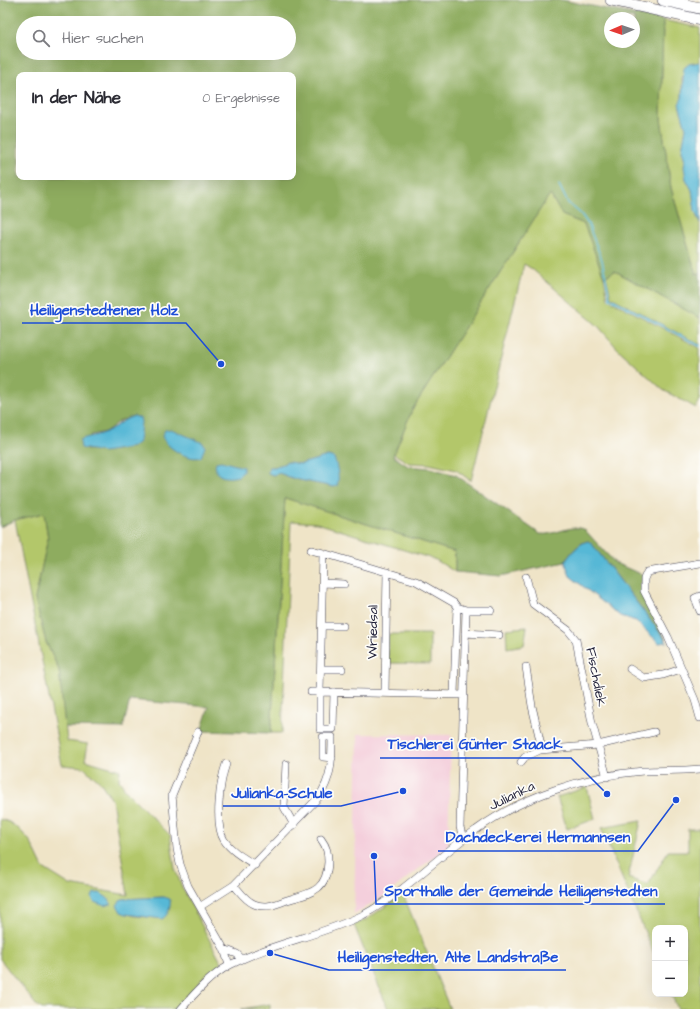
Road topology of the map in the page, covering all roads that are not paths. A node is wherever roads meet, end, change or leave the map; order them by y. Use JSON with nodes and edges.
{"nodes":[{"id":1,"x":612,"y":0,"type":"edge"},
{"id":2,"x":663,"y":0,"type":"edge"},
{"id":3,"x":700,"y":8,"type":"edge"},
{"id":4,"x":700,"y":20,"type":"edge"},
{"id":5,"x":311,"y":550,"type":"dead end"},
{"id":6,"x":324,"y":553,"type":"junction"},
{"id":7,"x":700,"y":563,"type":"edge"},
{"id":8,"x":387,"y":572,"type":"junction"},
{"id":9,"x":526,"y":577,"type":"dead end"},
{"id":10,"x":323,"y":583,"type":"junction"},
{"id":11,"x":344,"y":584,"type":"dead end"},
{"id":12,"x":700,"y":596,"type":"edge"},
{"id":13,"x":457,"y":607,"type":"junction"},
{"id":14,"x":466,"y":610,"type":"junction"},
{"id":15,"x":491,"y":610,"type":"dead end"},
{"id":16,"x":700,"y":611,"type":"edge"},
{"id":17,"x":322,"y":626,"type":"junction"},
{"id":18,"x":343,"y":626,"type":"dead end"},
{"id":19,"x":465,"y":633,"type":"junction"},
{"id":20,"x":499,"y":635,"type":"dead end"},
{"id":21,"x":526,"y":667,"type":"dead end"},
{"id":22,"x":681,"y":668,"type":"junction"},
{"id":23,"x":321,"y":669,"type":"junction"},
{"id":24,"x":342,"y":669,"type":"dead end"},
{"id":25,"x":630,"y":669,"type":"dead end"},
{"id":26,"x":311,"y":692,"type":"dead end"},
{"id":27,"x":320,"y":692,"type":"junction"},
{"id":28,"x":334,"y":692,"type":"junction"},
{"id":29,"x":385,"y":693,"type":"junction"},
{"id":30,"x":454,"y":694,"type":"junction"},
{"id":31,"x":464,"y":695,"type":"junction"},
{"id":32,"x":697,"y":699,"type":"edge"},
{"id":33,"x":700,"y":718,"type":"edge"},
{"id":34,"x":198,"y":732,"type":"dead end"},
{"id":35,"x":654,"y":732,"type":"dead end"},
{"id":36,"x":598,"y":745,"type":"junction"},
{"id":37,"x":542,"y":749,"type":"junction"},
{"id":38,"x":332,"y":758,"type":"dead end"},
{"id":39,"x":521,"y":762,"type":"dead end"},
{"id":40,"x":226,"y":764,"type":"dead end"},
{"id":41,"x":286,"y":764,"type":"dead end"},
{"id":42,"x":700,"y":769,"type":"edge"},
{"id":43,"x":607,"y":777,"type":"junction"},
{"id":44,"x":294,"y":825,"type":"junction"},
{"id":45,"x":321,"y":839,"type":"dead end"},
{"id":46,"x":463,"y":839,"type":"junction"},
{"id":47,"x":255,"y":865,"type":"junction"},
{"id":48,"x":234,"y":885,"type":"junction"},
{"id":49,"x":201,"y":906,"type":"junction"},
{"id":50,"x":224,"y":949,"type":"junction"},
{"id":51,"x":242,"y":959,"type":"junction"},
{"id":52,"x":229,"y":966,"type":"junction"},
{"id":53,"x":181,"y":1009,"type":"edge"}],
"edges":[{"from":1,"to":4,"type":"highway"},
{"from":2,"to":3,"type":"highway"},
{"from":5,"to":6,"type":"street"},
{"from":6,"to":8,"type":"street"},
{"from":6,"to":10,"type":"street"},
{"from":7,"to":22,"type":"street"},
{"from":8,"to":13,"type":"street"},
{"from":8,"to":29,"type":"street","name":"Wriedsal"},
{"from":9,"to":36,"type":"street","name":"Fischdiek"},
{"from":10,"to":11,"type":"street"},
{"from":10,"to":17,"type":"street"},
{"from":12,"to":16,"type":"street"},
{"from":13,"to":14,"type":"street"},
{"from":13,"to":30,"type":"street"},
{"from":14,"to":15,"type":"street"},
{"from":14,"to":19,"type":"street"},
{"from":17,"to":18,"type":"street"},
{"from":17,"to":23,"type":"street"},
{"from":19,"to":20,"type":"street"},
{"from":19,"to":31,"type":"street"},
{"from":21,"to":37,"type":"street"},
{"from":22,"to":25,"type":"street"},
{"from":22,"to":32,"type":"street"},
{"from":23,"to":24,"type":"street"},
{"from":23,"to":27,"type":"street"},
{"from":26,"to":27,"type":"street"},
{"from":27,"to":28,"type":"street"},
{"from":27,"to":28,"type":"street"},
{"from":28,"to":29,"type":"street"},
{"from":29,"to":30,"type":"street"},
{"from":30,"to":31,"type":"street"},
{"from":31,"to":46,"type":"street"},
{"from":32,"to":33,"type":"street"},
{"from":34,"to":49,"type":"street"},
{"from":35,"to":36,"type":"street"},
{"from":36,"to":37,"type":"street"},
{"from":36,"to":43,"type":"street","name":"Fischdiek"},
{"from":37,"to":39,"type":"street"},
{"from":38,"to":44,"type":"street"},
{"from":40,"to":47,"type":"street"},
{"from":41,"to":44,"type":"street"},
{"from":42,"to":43,"type":"street","name":"Julianka"},
{"from":43,"to":46,"type":"street","name":"Julianka"},
{"from":44,"to":47,"type":"street"},
{"from":45,"to":48,"type":"street"},
{"from":46,"to":51,"type":"street","name":"Julianka"},
{"from":47,"to":48,"type":"street"},
{"from":48,"to":49,"type":"street"},
{"from":49,"to":50,"type":"street"},
{"from":50,"to":51,"type":"street"},
{"from":50,"to":52,"type":"street"},
{"from":51,"to":52,"type":"street","name":"Julianka"},
{"from":52,"to":53,"type":"street","name":"Julianka"}]}
